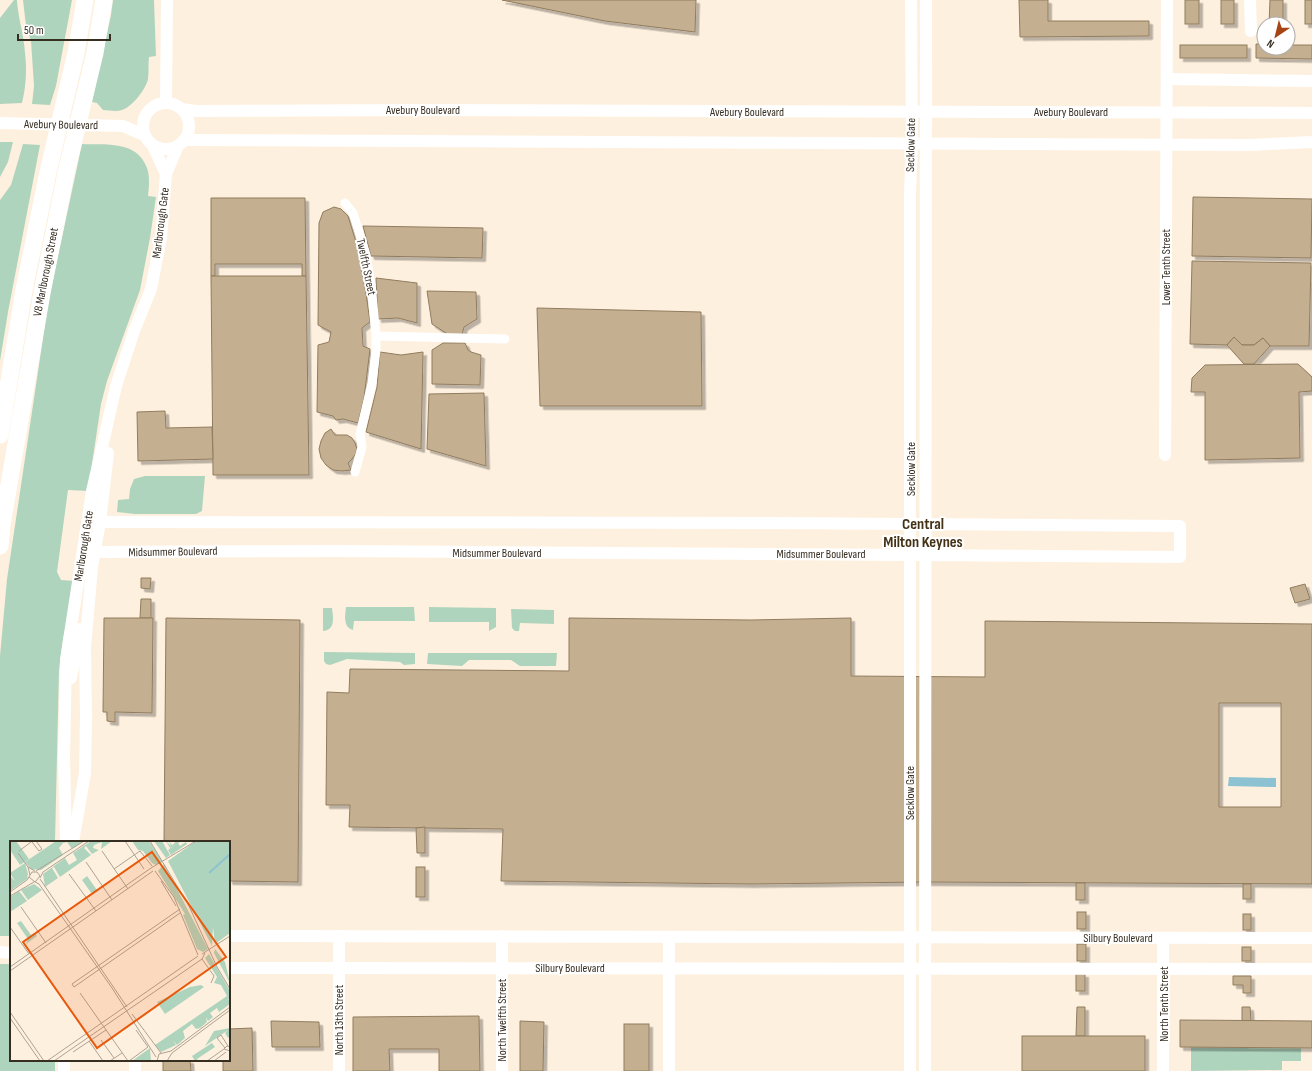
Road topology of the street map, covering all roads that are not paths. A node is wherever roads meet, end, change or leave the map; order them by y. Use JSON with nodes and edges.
{"nodes":[{"id":1,"x":85,"y":0,"type":"edge"},
{"id":2,"x":104,"y":0,"type":"edge"},
{"id":3,"x":167,"y":0,"type":"edge"},
{"id":4,"x":911,"y":0,"type":"edge"},
{"id":5,"x":926,"y":0,"type":"edge"},
{"id":6,"x":1167,"y":0,"type":"edge"},
{"id":7,"x":1250,"y":0,"type":"edge"},
{"id":8,"x":1250,"y":31,"type":"dead end"},
{"id":9,"x":1167,"y":79,"type":"junction"},
{"id":10,"x":1312,"y":81,"type":"edge"},
{"id":11,"x":166,"y":103,"type":"junction"},
{"id":12,"x":182,"y":109,"type":"junction"},
{"id":13,"x":912,"y":111,"type":"junction"},
{"id":14,"x":926,"y":111,"type":"junction"},
{"id":15,"x":1167,"y":112,"type":"junction"},
{"id":16,"x":1312,"y":113,"type":"edge"},
{"id":17,"x":144,"y":117,"type":"junction"},
{"id":18,"x":0,"y":123,"type":"edge"},
{"id":19,"x":123,"y":126,"type":"junction"},
{"id":20,"x":144,"y":135,"type":"junction"},
{"id":21,"x":1312,"y":142,"type":"edge"},
{"id":22,"x":181,"y":143,"type":"junction"},
{"id":23,"x":912,"y":143,"type":"junction"},
{"id":24,"x":926,"y":144,"type":"junction"},
{"id":25,"x":1166,"y":145,"type":"junction"},
{"id":26,"x":153,"y":146,"type":"junction"},
{"id":27,"x":166,"y":174,"type":"junction"},
{"id":28,"x":345,"y":202,"type":"dead end"},
{"id":29,"x":376,"y":336,"type":"junction"},
{"id":30,"x":505,"y":339,"type":"dead end"},
{"id":31,"x":0,"y":434,"type":"edge"},
{"id":32,"x":1165,"y":455,"type":"dead end"},
{"id":33,"x":355,"y":472,"type":"dead end"},
{"id":34,"x":98,"y":491,"type":"junction"},
{"id":35,"x":100,"y":522,"type":"junction"},
{"id":36,"x":910,"y":524,"type":"junction"},
{"id":37,"x":926,"y":525,"type":"junction"},
{"id":38,"x":0,"y":546,"type":"edge"},
{"id":39,"x":89,"y":553,"type":"junction"},
{"id":40,"x":910,"y":555,"type":"junction"},
{"id":41,"x":926,"y":555,"type":"junction"},
{"id":42,"x":86,"y":580,"type":"junction"},
{"id":43,"x":66,"y":841,"type":"edge"},
{"id":44,"x":73,"y":841,"type":"edge"},
{"id":45,"x":230,"y":936,"type":"edge"},
{"id":46,"x":339,"y":936,"type":"junction"},
{"id":47,"x":502,"y":936,"type":"junction"},
{"id":48,"x":670,"y":936,"type":"junction"},
{"id":49,"x":910,"y":937,"type":"junction"},
{"id":50,"x":925,"y":938,"type":"junction"},
{"id":51,"x":1164,"y":938,"type":"junction"},
{"id":52,"x":1312,"y":938,"type":"edge"},
{"id":53,"x":230,"y":968,"type":"edge"},
{"id":54,"x":340,"y":968,"type":"junction"},
{"id":55,"x":502,"y":968,"type":"junction"},
{"id":56,"x":669,"y":969,"type":"junction"},
{"id":57,"x":910,"y":969,"type":"junction"},
{"id":58,"x":925,"y":969,"type":"junction"},
{"id":59,"x":1164,"y":969,"type":"junction"},
{"id":60,"x":1312,"y":969,"type":"edge"},
{"id":61,"x":339,"y":1071,"type":"edge"},
{"id":62,"x":502,"y":1071,"type":"edge"},
{"id":63,"x":669,"y":1071,"type":"edge"},
{"id":64,"x":910,"y":1071,"type":"edge"},
{"id":65,"x":925,"y":1071,"type":"edge"},
{"id":66,"x":1163,"y":1071,"type":"edge"}],
"edges":[{"from":1,"to":31,"type":"main road","name":"V8 Marlborough Street"},
{"from":2,"to":38,"type":"main road","name":"V8 Marlborough Street"},
{"from":3,"to":11,"type":"street"},
{"from":4,"to":13,"type":"street","name":"Secklow Gate"},
{"from":5,"to":14,"type":"street","name":"Secklow Gate"},
{"from":6,"to":9,"type":"street","name":"Lower Tenth Street"},
{"from":7,"to":8,"type":"street"},
{"from":9,"to":10,"type":"street"},
{"from":9,"to":15,"type":"street","name":"Lower Tenth Street"},
{"from":11,"to":12,"type":"street"},
{"from":11,"to":17,"type":"street"},
{"from":12,"to":13,"type":"street","name":"Avebury Boulevard"},
{"from":12,"to":22,"type":"street"},
{"from":13,"to":14,"type":"street","name":"Avebury Boulevard"},
{"from":13,"to":23,"type":"street","name":"Secklow Gate"},
{"from":14,"to":15,"type":"street","name":"Avebury Boulevard"},
{"from":14,"to":24,"type":"street","name":"Secklow Gate"},
{"from":15,"to":16,"type":"street","name":"Avebury Boulevard"},
{"from":15,"to":25,"type":"street","name":"Lower Tenth Street"},
{"from":17,"to":19,"type":"street","name":"Avebury Boulevard"},
{"from":17,"to":20,"type":"street"},
{"from":18,"to":19,"type":"street","name":"Avebury Boulevard"},
{"from":19,"to":20,"type":"street","name":"Avebury Boulevard"},
{"from":20,"to":26,"type":"street"},
{"from":21,"to":25,"type":"street"},
{"from":22,"to":23,"type":"street"},
{"from":22,"to":26,"type":"street"},
{"from":22,"to":27,"type":"street","name":"Marlborough Gate"},
{"from":23,"to":24,"type":"street"},
{"from":23,"to":36,"type":"street","name":"Secklow Gate"},
{"from":24,"to":25,"type":"street"},
{"from":24,"to":37,"type":"street","name":"Secklow Gate"},
{"from":25,"to":32,"type":"street","name":"Lower Tenth Street"},
{"from":26,"to":27,"type":"street","name":"Marlborough Gate"},
{"from":27,"to":34,"type":"street","name":"Marlborough Gate"},
{"from":28,"to":29,"type":"street","name":"Twelfth Street"},
{"from":29,"to":30,"type":"street"},
{"from":29,"to":33,"type":"street","name":"Twelfth Street"},
{"from":34,"to":35,"type":"street","name":"Marlborough Gate"},
{"from":34,"to":39,"type":"street","name":"Marlborough Gate"},
{"from":35,"to":36,"type":"street"},
{"from":35,"to":39,"type":"street","name":"Marlborough Gate"},
{"from":36,"to":37,"type":"street"},
{"from":36,"to":40,"type":"street","name":"Secklow Gate"},
{"from":37,"to":41,"type":"street","name":"Secklow Gate"},
{"from":37,"to":41,"type":"street"},
{"from":39,"to":40,"type":"street","name":"Midsummer Boulevard"},
{"from":39,"to":42,"type":"street","name":"Marlborough Gate"},
{"from":39,"to":42,"type":"street","name":"Marlborough Gate"},
{"from":40,"to":41,"type":"street","name":"Midsummer Boulevard"},
{"from":40,"to":49,"type":"street","name":"Secklow Gate"},
{"from":41,"to":50,"type":"street","name":"Secklow Gate"},
{"from":42,"to":43,"type":"street","name":"Marlborough Gate"},
{"from":42,"to":44,"type":"street","name":"Marlborough Gate"},
{"from":45,"to":46,"type":"street"},
{"from":46,"to":47,"type":"street"},
{"from":46,"to":54,"type":"street","name":"North 13th Street"},
{"from":47,"to":48,"type":"street"},
{"from":47,"to":55,"type":"street","name":"North Twelfth Street"},
{"from":48,"to":49,"type":"street"},
{"from":48,"to":56,"type":"street"},
{"from":49,"to":50,"type":"street","name":"Silbury Boulevard"},
{"from":49,"to":57,"type":"street","name":"Secklow Gate"},
{"from":50,"to":51,"type":"street","name":"Silbury Boulevard"},
{"from":50,"to":58,"type":"street","name":"Secklow Gate"},
{"from":51,"to":52,"type":"street","name":"Silbury Boulevard"},
{"from":51,"to":59,"type":"street","name":"North Tenth Street"},
{"from":53,"to":54,"type":"street","name":"Silbury Boulevard"},
{"from":54,"to":55,"type":"street","name":"Silbury Boulevard"},
{"from":54,"to":61,"type":"street","name":"North 13th Street"},
{"from":55,"to":56,"type":"street","name":"Silbury Boulevard"},
{"from":55,"to":62,"type":"street","name":"North Twelfth Street"},
{"from":56,"to":57,"type":"street","name":"Silbury Boulevard"},
{"from":56,"to":63,"type":"street"},
{"from":57,"to":58,"type":"street","name":"Silbury Boulevard"},
{"from":57,"to":64,"type":"street"},
{"from":58,"to":59,"type":"street"},
{"from":58,"to":65,"type":"street"},
{"from":59,"to":60,"type":"street"},
{"from":59,"to":66,"type":"street","name":"North Tenth Street"}]}
